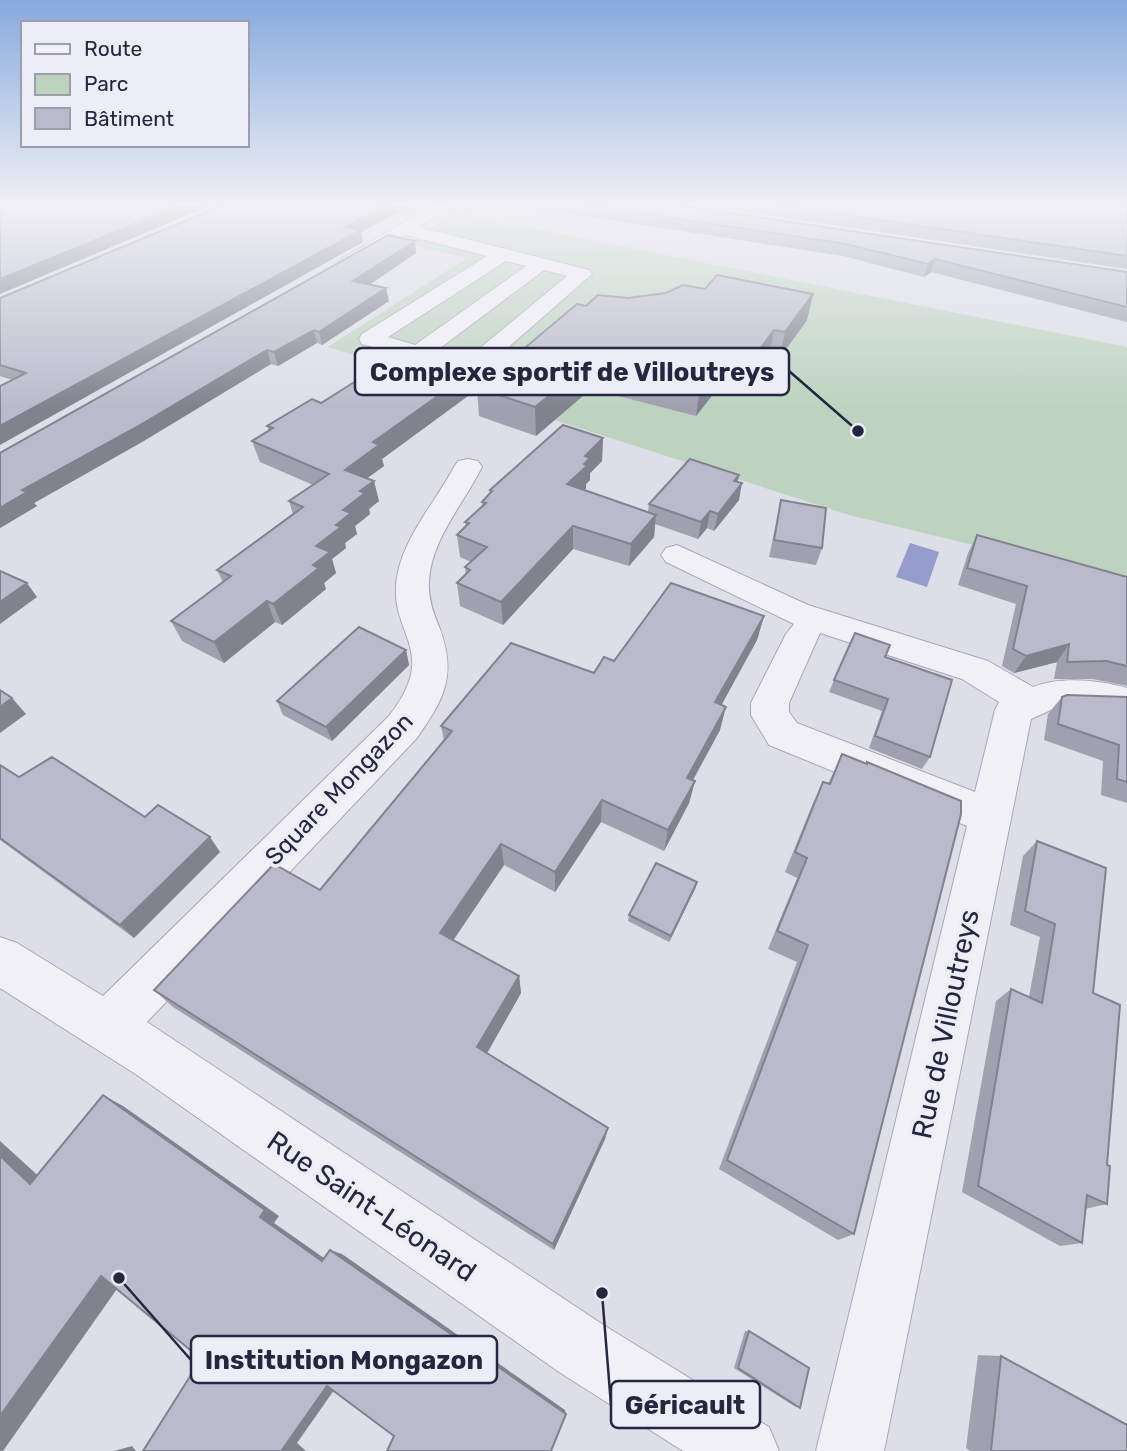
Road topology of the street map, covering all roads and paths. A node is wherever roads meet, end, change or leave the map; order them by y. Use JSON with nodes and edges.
{"nodes":[{"id":1,"x":474,"y":273,"type":"edge"},
{"id":2,"x":528,"y":273,"type":"edge"},
{"id":3,"x":578,"y":273,"type":"edge"},
{"id":4,"x":418,"y":353,"type":"junction"},
{"id":5,"x":468,"y":467,"type":"dead end"},
{"id":6,"x":677,"y":555,"type":"dead end"},
{"id":7,"x":803,"y":634,"type":"dead end"},
{"id":8,"x":1127,"y":702,"type":"edge"},
{"id":9,"x":1031,"y":703,"type":"junction"},
{"id":10,"x":990,"y":817,"type":"junction"},
{"id":11,"x":0,"y":960,"type":"edge"},
{"id":12,"x":108,"y":1026,"type":"junction"},
{"id":13,"x":745,"y":1451,"type":"edge"},
{"id":14,"x":850,"y":1451,"type":"edge"}],
"edges":[{"from":1,"to":4,"type":"street"},
{"from":2,"to":4,"type":"street"},
{"from":3,"to":4,"type":"street"},
{"from":5,"to":12,"type":"street","name":"Square Mongazon"},
{"from":6,"to":9,"type":"street"},
{"from":7,"to":10,"type":"street"},
{"from":8,"to":9,"type":"street"},
{"from":9,"to":10,"type":"street","name":"Rue de Villoutreys"},
{"from":10,"to":14,"type":"street","name":"Rue de Villoutreys"},
{"from":11,"to":12,"type":"street","name":"Rue Saint-Léonard"},
{"from":12,"to":13,"type":"street","name":"Rue Saint-Léonard"}]}
